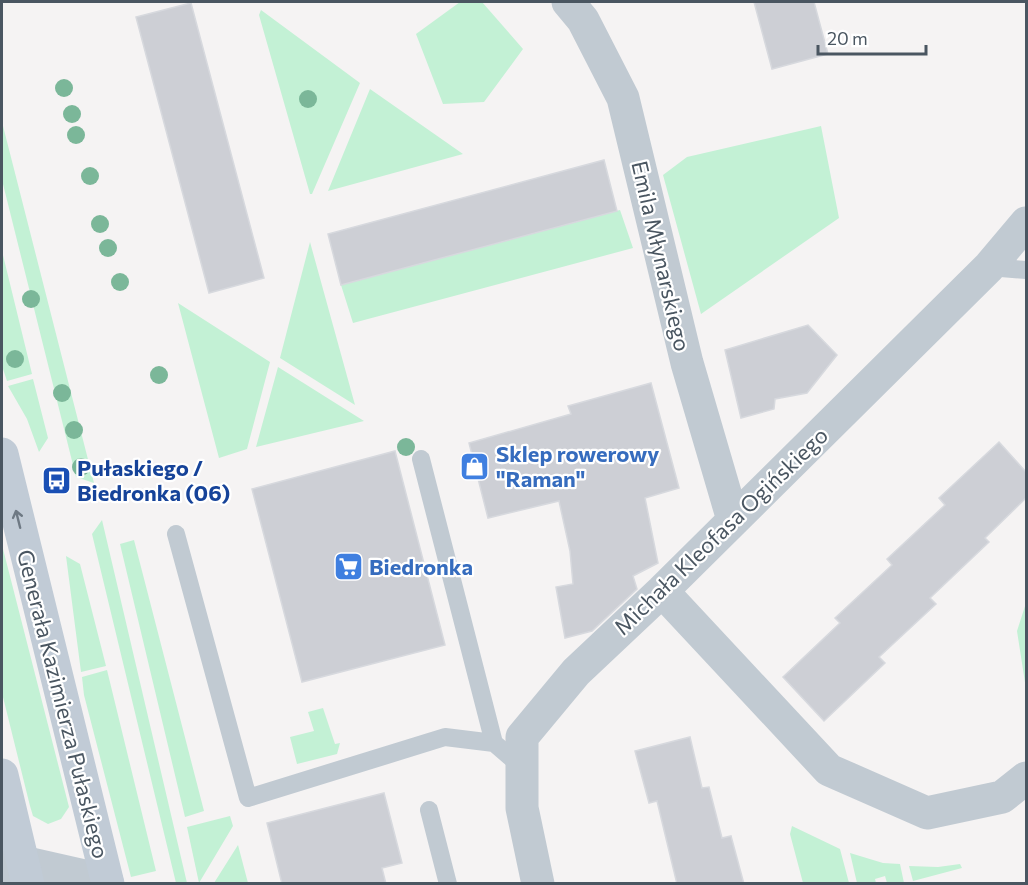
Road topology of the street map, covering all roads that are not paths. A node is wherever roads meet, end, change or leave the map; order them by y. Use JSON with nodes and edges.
{"nodes":[{"id":1,"x":568,"y":2,"type":"edge"},
{"id":2,"x":1026,"y":223,"type":"edge"},
{"id":3,"x":989,"y":267,"type":"junction"},
{"id":4,"x":1026,"y":270,"type":"edge"},
{"id":5,"x":2,"y":454,"type":"edge"},
{"id":6,"x":421,"y":459,"type":"dead end"},
{"id":7,"x":733,"y":520,"type":"junction"},
{"id":8,"x":176,"y":534,"type":"dead end"},
{"id":9,"x":662,"y":591,"type":"junction"},
{"id":10,"x":494,"y":743,"type":"junction"},
{"id":11,"x":522,"y":767,"type":"junction"},
{"id":12,"x":2,"y":775,"type":"edge"},
{"id":13,"x":1026,"y":778,"type":"edge"},
{"id":14,"x":429,"y":810,"type":"dead end"},
{"id":15,"x":18,"y":871,"type":"edge"},
{"id":16,"x":107,"y":882,"type":"edge"},
{"id":17,"x":448,"y":884,"type":"edge"},
{"id":18,"x":538,"y":884,"type":"edge"}],
"edges":[{"from":1,"to":7,"type":"street","name":"Emila Młynarskiego"},
{"from":2,"to":3,"type":"street","name":"Michała Kleofasa Ogińskiego"},
{"from":3,"to":4,"type":"lane"},
{"from":3,"to":7,"type":"street","name":"Michała Kleofasa Ogińskiego"},
{"from":16,"to":5,"type":"main road","name":"Generała Kazimierza Pułaskiego","one_way":true},
{"from":6,"to":10,"type":"lane"},
{"from":7,"to":9,"type":"street","name":"Michała Kleofasa Ogińskiego"},
{"from":8,"to":10,"type":"lane"},
{"from":9,"to":11,"type":"street","name":"Michała Kleofasa Ogińskiego"},
{"from":9,"to":13,"type":"street"},
{"from":10,"to":11,"type":"lane"},
{"from":11,"to":18,"type":"street","name":"Michała Kleofasa Ogińskiego"},
{"from":12,"to":15,"type":"main road"},
{"from":14,"to":17,"type":"lane"},
{"from":15,"to":16,"type":"street"}]}
